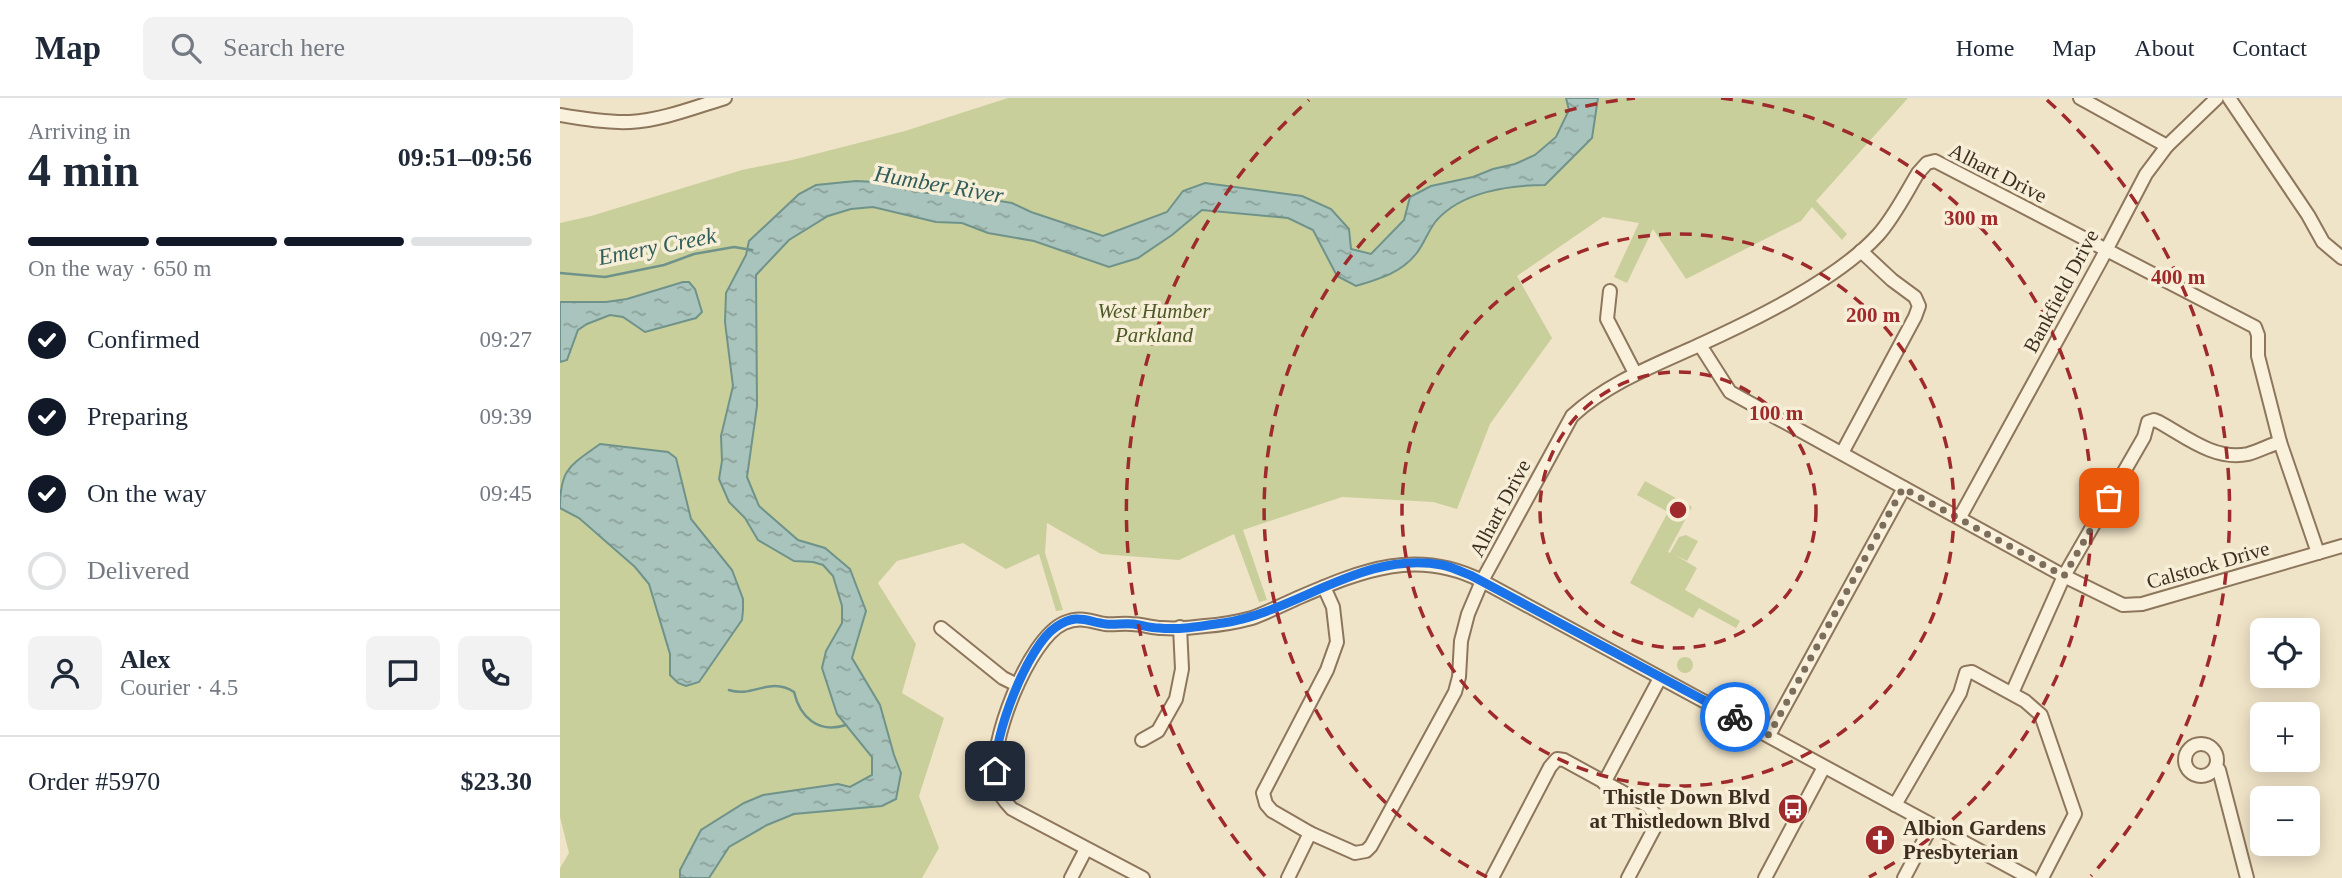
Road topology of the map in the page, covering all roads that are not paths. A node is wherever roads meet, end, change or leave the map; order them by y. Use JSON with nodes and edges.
{"nodes":[{"id":1,"x":725,"y":98,"type":"edge"},
{"id":2,"x":2080,"y":98,"type":"edge"},
{"id":3,"x":2217,"y":98,"type":"edge"},
{"id":4,"x":2229,"y":98,"type":"edge"},
{"id":5,"x":560,"y":116,"type":"edge"},
{"id":6,"x":2167,"y":146,"type":"junction"},
{"id":7,"x":1861,"y":251,"type":"junction"},
{"id":8,"x":2106,"y":251,"type":"junction"},
{"id":9,"x":2342,"y":258,"type":"edge"},
{"id":10,"x":1610,"y":291,"type":"dead end"},
{"id":11,"x":1700,"y":345,"type":"junction"},
{"id":12,"x":1634,"y":373,"type":"junction"},
{"id":13,"x":2280,"y":442,"type":"junction"},
{"id":14,"x":1842,"y":453,"type":"junction"},
{"id":15,"x":1903,"y":488,"type":"junction"},
{"id":16,"x":1960,"y":517,"type":"junction"},
{"id":17,"x":2342,"y":546,"type":"edge"},
{"id":18,"x":2318,"y":553,"type":"junction"},
{"id":19,"x":2064,"y":576,"type":"junction"},
{"id":20,"x":1482,"y":581,"type":"junction"},
{"id":21,"x":1324,"y":587,"type":"junction"},
{"id":22,"x":1180,"y":627,"type":"junction"},
{"id":23,"x":941,"y":628,"type":"dead end"},
{"id":24,"x":1660,"y":678,"type":"junction"},
{"id":25,"x":1017,"y":685,"type":"junction"},
{"id":26,"x":2012,"y":693,"type":"junction"},
{"id":27,"x":1769,"y":735,"type":"junction"},
{"id":28,"x":1142,"y":740,"type":"dead end"},
{"id":29,"x":1824,"y":767,"type":"junction"},
{"id":30,"x":2216,"y":767,"type":"dead end"},
{"id":31,"x":1604,"y":783,"type":"junction"},
{"id":32,"x":1895,"y":805,"type":"junction"},
{"id":33,"x":1932,"y":825,"type":"junction"},
{"id":34,"x":1310,"y":833,"type":"junction"},
{"id":35,"x":1086,"y":849,"type":"junction"},
{"id":36,"x":1071,"y":878,"type":"edge"},
{"id":37,"x":1143,"y":878,"type":"edge"},
{"id":38,"x":1288,"y":878,"type":"edge"},
{"id":39,"x":1492,"y":878,"type":"edge"},
{"id":40,"x":1628,"y":878,"type":"edge"},
{"id":41,"x":1765,"y":878,"type":"edge"},
{"id":42,"x":1904,"y":878,"type":"edge"},
{"id":43,"x":2030,"y":878,"type":"edge"},
{"id":44,"x":2042,"y":878,"type":"edge"},
{"id":45,"x":2247,"y":878,"type":"edge"}],
"edges":[{"from":1,"to":5,"type":"street"},
{"from":2,"to":6,"type":"street"},
{"from":3,"to":6,"type":"street","name":"Bankfield Drive"},
{"from":4,"to":9,"type":"street"},
{"from":6,"to":8,"type":"street","name":"Bankfield Drive"},
{"from":7,"to":8,"type":"street","name":"Alhart Drive"},
{"from":7,"to":11,"type":"street","name":"Alhart Drive"},
{"from":7,"to":14,"type":"street"},
{"from":8,"to":13,"type":"street","name":"Alhart Drive"},
{"from":8,"to":16,"type":"street","name":"Bankfield Drive"},
{"from":10,"to":12,"type":"street"},
{"from":11,"to":12,"type":"street","name":"Alhart Drive"},
{"from":11,"to":14,"type":"street","name":"Calstock Drive"},
{"from":12,"to":20,"type":"street","name":"Alhart Drive"},
{"from":13,"to":18,"type":"street","name":"Alhart Drive"},
{"from":13,"to":19,"type":"street"},
{"from":14,"to":15,"type":"street","name":"Calstock Drive"},
{"from":15,"to":16,"type":"street","name":"Calstock Drive"},
{"from":15,"to":27,"type":"street"},
{"from":16,"to":19,"type":"street","name":"Calstock Drive"},
{"from":17,"to":18,"type":"street","name":"Calstock Drive"},
{"from":18,"to":19,"type":"street","name":"Calstock Drive"},
{"from":19,"to":26,"type":"street"},
{"from":20,"to":21,"type":"street"},
{"from":20,"to":24,"type":"street"},
{"from":20,"to":34,"type":"street","name":"Alhart Drive"},
{"from":21,"to":22,"type":"street"},
{"from":21,"to":34,"type":"street","name":"Alhart Drive"},
{"from":22,"to":25,"type":"street"},
{"from":22,"to":28,"type":"street"},
{"from":23,"to":25,"type":"street"},
{"from":24,"to":27,"type":"street"},
{"from":24,"to":31,"type":"street"},
{"from":25,"to":35,"type":"street"},
{"from":26,"to":32,"type":"street"},
{"from":26,"to":44,"type":"street"},
{"from":27,"to":29,"type":"street"},
{"from":29,"to":32,"type":"street"},
{"from":29,"to":41,"type":"street"},
{"from":30,"to":45,"type":"street"},
{"from":31,"to":39,"type":"street"},
{"from":31,"to":40,"type":"street"},
{"from":32,"to":33,"type":"street"},
{"from":33,"to":42,"type":"street"},
{"from":33,"to":43,"type":"street"},
{"from":34,"to":38,"type":"street"},
{"from":35,"to":36,"type":"street"},
{"from":35,"to":37,"type":"street"}]}
